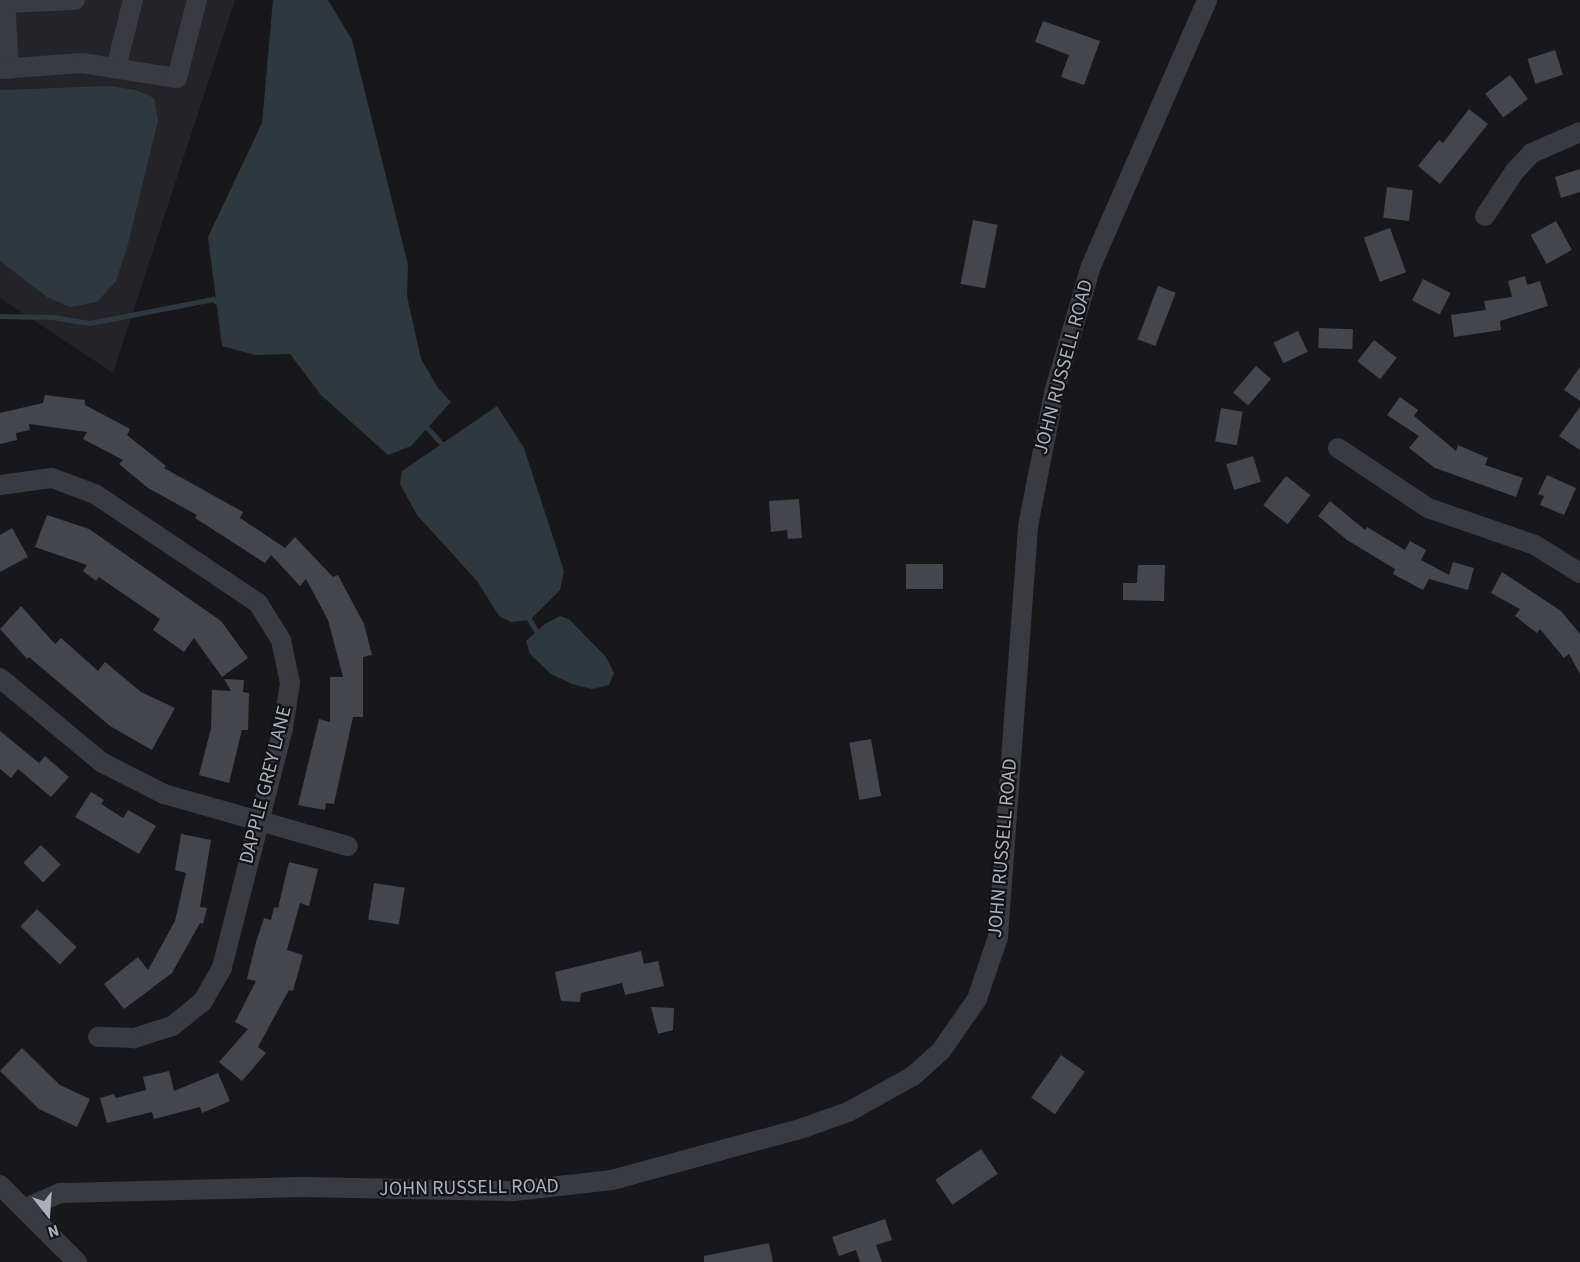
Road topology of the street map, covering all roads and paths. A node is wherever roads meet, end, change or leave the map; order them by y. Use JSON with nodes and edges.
{"nodes":[{"id":1,"x":75,"y":0,"type":"edge"},
{"id":2,"x":133,"y":0,"type":"edge"},
{"id":3,"x":197,"y":0,"type":"edge"},
{"id":4,"x":1207,"y":0,"type":"edge"},
{"id":5,"x":5,"y":2,"type":"edge"},
{"id":6,"x":116,"y":68,"type":"junction"},
{"id":7,"x":4,"y":69,"type":"edge"},
{"id":8,"x":1580,"y":132,"type":"edge"},
{"id":9,"x":1485,"y":216,"type":"dead end"},
{"id":10,"x":1338,"y":448,"type":"dead end"},
{"id":11,"x":0,"y":485,"type":"edge"},
{"id":12,"x":1577,"y":563,"type":"edge"},
{"id":13,"x":0,"y":678,"type":"edge"},
{"id":14,"x":257,"y":822,"type":"junction"},
{"id":15,"x":348,"y":846,"type":"dead end"},
{"id":16,"x":98,"y":1037,"type":"dead end"},
{"id":17,"x":0,"y":1185,"type":"edge"},
{"id":18,"x":24,"y":1209,"type":"junction"},
{"id":19,"x":77,"y":1262,"type":"edge"}],
"edges":[{"from":1,"to":5,"type":"street"},
{"from":2,"to":6,"type":"street"},
{"from":3,"to":6,"type":"street"},
{"from":4,"to":18,"type":"street","name":"JOHN RUSSELL ROAD"},
{"from":5,"to":7,"type":"street"},
{"from":6,"to":7,"type":"street"},
{"from":8,"to":9,"type":"street"},
{"from":10,"to":12,"type":"street"},
{"from":11,"to":14,"type":"street","name":"DAPPLE GREY LANE"},
{"from":13,"to":14,"type":"street"},
{"from":14,"to":15,"type":"street"},
{"from":14,"to":16,"type":"street","name":"DAPPLE GREY LANE"},
{"from":17,"to":18,"type":"street"},
{"from":18,"to":19,"type":"street"}]}
